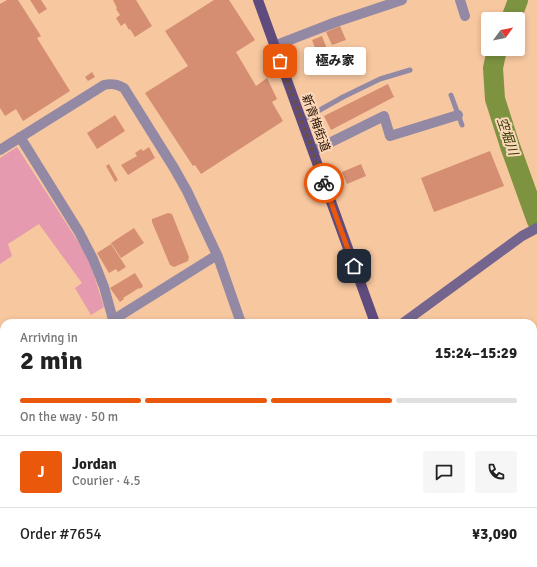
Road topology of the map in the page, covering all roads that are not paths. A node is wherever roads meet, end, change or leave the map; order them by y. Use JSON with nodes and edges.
{"nodes":[{"id":1,"x":258,"y":0,"type":"edge"},
{"id":2,"x":402,"y":0,"type":"edge"},
{"id":3,"x":460,"y":0,"type":"edge"},
{"id":4,"x":465,"y":16,"type":"dead end"},
{"id":5,"x":274,"y":46,"type":"junction"},
{"id":6,"x":410,"y":70,"type":"dead end"},
{"id":7,"x":451,"y":95,"type":"dead end"},
{"id":8,"x":458,"y":115,"type":"junction"},
{"id":9,"x":302,"y":120,"type":"junction"},
{"id":10,"x":462,"y":125,"type":"dead end"},
{"id":11,"x":20,"y":137,"type":"junction"},
{"id":12,"x":0,"y":150,"type":"edge"},
{"id":13,"x":312,"y":151,"type":"junction"},
{"id":14,"x":537,"y":228,"type":"edge"},
{"id":15,"x":217,"y":255,"type":"junction"},
{"id":16,"x":112,"y":319,"type":"edge"},
{"id":17,"x":118,"y":319,"type":"edge"},
{"id":18,"x":240,"y":319,"type":"edge"},
{"id":19,"x":374,"y":319,"type":"edge"},
{"id":20,"x":408,"y":319,"type":"edge"}],
"edges":[{"from":1,"to":5,"type":"main road","name":"新青梅街道"},
{"from":2,"to":5,"type":"street"},
{"from":3,"to":4,"type":"street"},
{"from":5,"to":9,"type":"main road","name":"新青梅街道"},
{"from":6,"to":9,"type":"lane"},
{"from":7,"to":8,"type":"lane"},
{"from":8,"to":10,"type":"lane"},
{"from":8,"to":13,"type":"street"},
{"from":9,"to":13,"type":"main road","name":"新青梅街道"},
{"from":11,"to":12,"type":"street"},
{"from":11,"to":15,"type":"street"},
{"from":11,"to":16,"type":"street"},
{"from":13,"to":19,"type":"main road","name":"新青梅街道"},
{"from":14,"to":20,"type":"street"},
{"from":15,"to":17,"type":"street"},
{"from":15,"to":18,"type":"street"}]}
